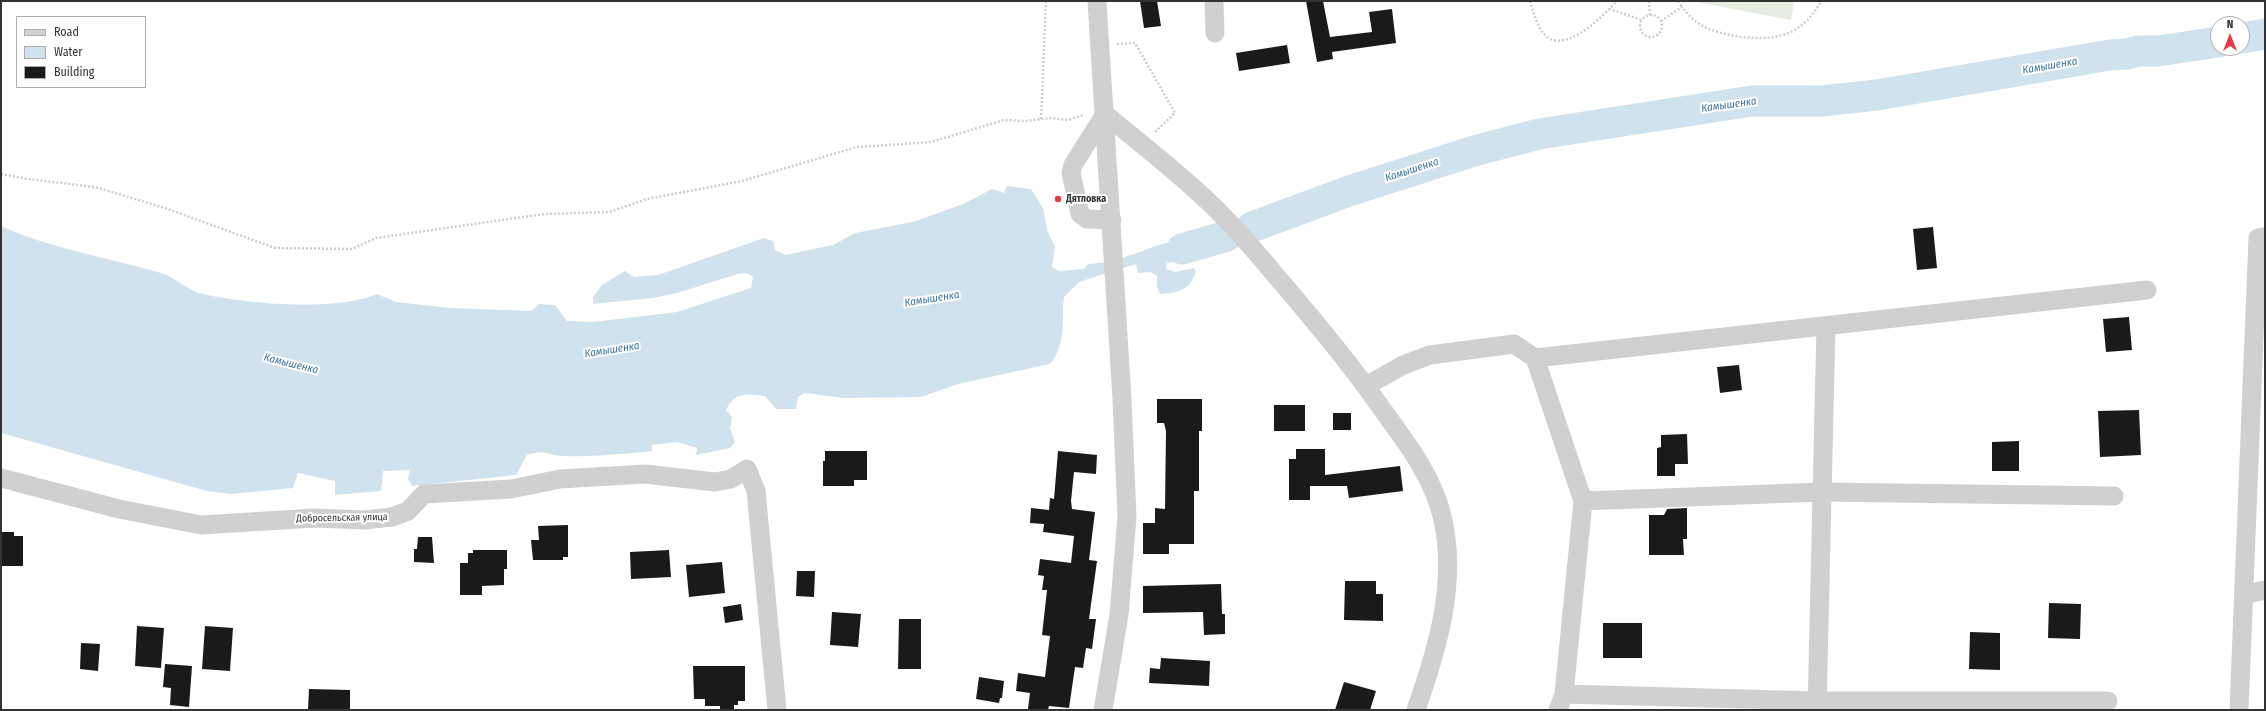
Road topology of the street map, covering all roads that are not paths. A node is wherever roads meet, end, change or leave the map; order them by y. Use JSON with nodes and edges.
{"nodes":[{"id":1,"x":1097,"y":1,"type":"edge"},
{"id":2,"x":1214,"y":1,"type":"edge"},
{"id":3,"x":1215,"y":33,"type":"dead end"},
{"id":4,"x":1105,"y":114,"type":"junction"},
{"id":5,"x":1112,"y":220,"type":"junction"},
{"id":6,"x":2265,"y":237,"type":"edge"},
{"id":7,"x":2147,"y":290,"type":"dead end"},
{"id":8,"x":1826,"y":326,"type":"junction"},
{"id":9,"x":1536,"y":358,"type":"junction"},
{"id":10,"x":1366,"y":386,"type":"junction"},
{"id":11,"x":2257,"y":450,"type":"edge"},
{"id":12,"x":1,"y":478,"type":"edge"},
{"id":13,"x":1822,"y":492,"type":"junction"},
{"id":14,"x":2114,"y":496,"type":"dead end"},
{"id":15,"x":1583,"y":501,"type":"junction"},
{"id":16,"x":2265,"y":590,"type":"edge"},
{"id":17,"x":2244,"y":595,"type":"junction"},
{"id":18,"x":1561,"y":702,"type":"edge"},
{"id":19,"x":2108,"y":702,"type":"dead end"},
{"id":20,"x":1818,"y":706,"type":"edge"},
{"id":21,"x":777,"y":710,"type":"edge"},
{"id":22,"x":1103,"y":710,"type":"edge"},
{"id":23,"x":1416,"y":710,"type":"edge"},
{"id":24,"x":2239,"y":710,"type":"edge"}],
"edges":[{"from":1,"to":4,"type":"street"},
{"from":2,"to":3,"type":"street"},
{"from":4,"to":5,"type":"street"},
{"from":4,"to":5,"type":"street"},
{"from":4,"to":10,"type":"street"},
{"from":5,"to":22,"type":"street"},
{"from":6,"to":11,"type":"street"},
{"from":7,"to":8,"type":"street"},
{"from":8,"to":9,"type":"street"},
{"from":8,"to":13,"type":"street"},
{"from":9,"to":10,"type":"street"},
{"from":9,"to":15,"type":"street"},
{"from":10,"to":23,"type":"street"},
{"from":11,"to":17,"type":"street"},
{"from":12,"to":21,"type":"street","name":"Добросельская улица"},
{"from":13,"to":14,"type":"street"},
{"from":13,"to":15,"type":"street"},
{"from":13,"to":20,"type":"street"},
{"from":15,"to":18,"type":"street"},
{"from":16,"to":17,"type":"street"},
{"from":17,"to":24,"type":"street"},
{"from":18,"to":20,"type":"street"},
{"from":19,"to":20,"type":"street"}]}
